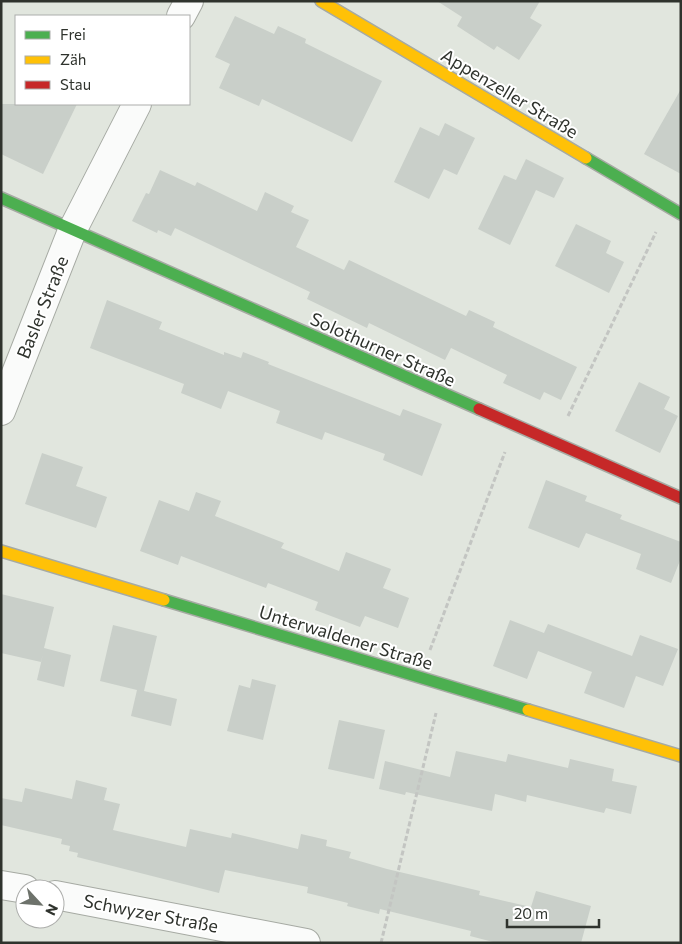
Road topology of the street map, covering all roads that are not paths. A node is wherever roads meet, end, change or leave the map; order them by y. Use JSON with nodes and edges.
{"nodes":[{"id":1,"x":189,"y":1,"type":"edge"},
{"id":2,"x":321,"y":1,"type":"edge"},
{"id":3,"x":182,"y":15,"type":"edge"},
{"id":4,"x":136,"y":105,"type":"edge"},
{"id":5,"x":1,"y":198,"type":"edge"},
{"id":6,"x":681,"y":214,"type":"edge"},
{"id":7,"x":72,"y":231,"type":"junction"},
{"id":8,"x":1,"y":411,"type":"edge"},
{"id":9,"x":681,"y":498,"type":"edge"},
{"id":10,"x":1,"y":551,"type":"edge"},
{"id":11,"x":681,"y":756,"type":"edge"},
{"id":12,"x":1,"y":885,"type":"edge"},
{"id":13,"x":15,"y":887,"type":"edge"},
{"id":14,"x":65,"y":897,"type":"edge"},
{"id":15,"x":306,"y":943,"type":"edge"}],
"edges":[{"from":1,"to":3,"type":"street"},
{"from":2,"to":6,"type":"street","name":"Appenzeller Straße"},
{"from":4,"to":7,"type":"street","name":"Basler Straße"},
{"from":5,"to":7,"type":"street"},
{"from":7,"to":8,"type":"street","name":"Basler Straße"},
{"from":7,"to":9,"type":"street","name":"Solothurner Straße"},
{"from":10,"to":11,"type":"street","name":"Unterwaldener Straße"},
{"from":12,"to":13,"type":"street"},
{"from":14,"to":15,"type":"street","name":"Schwyzer Straße"}]}
